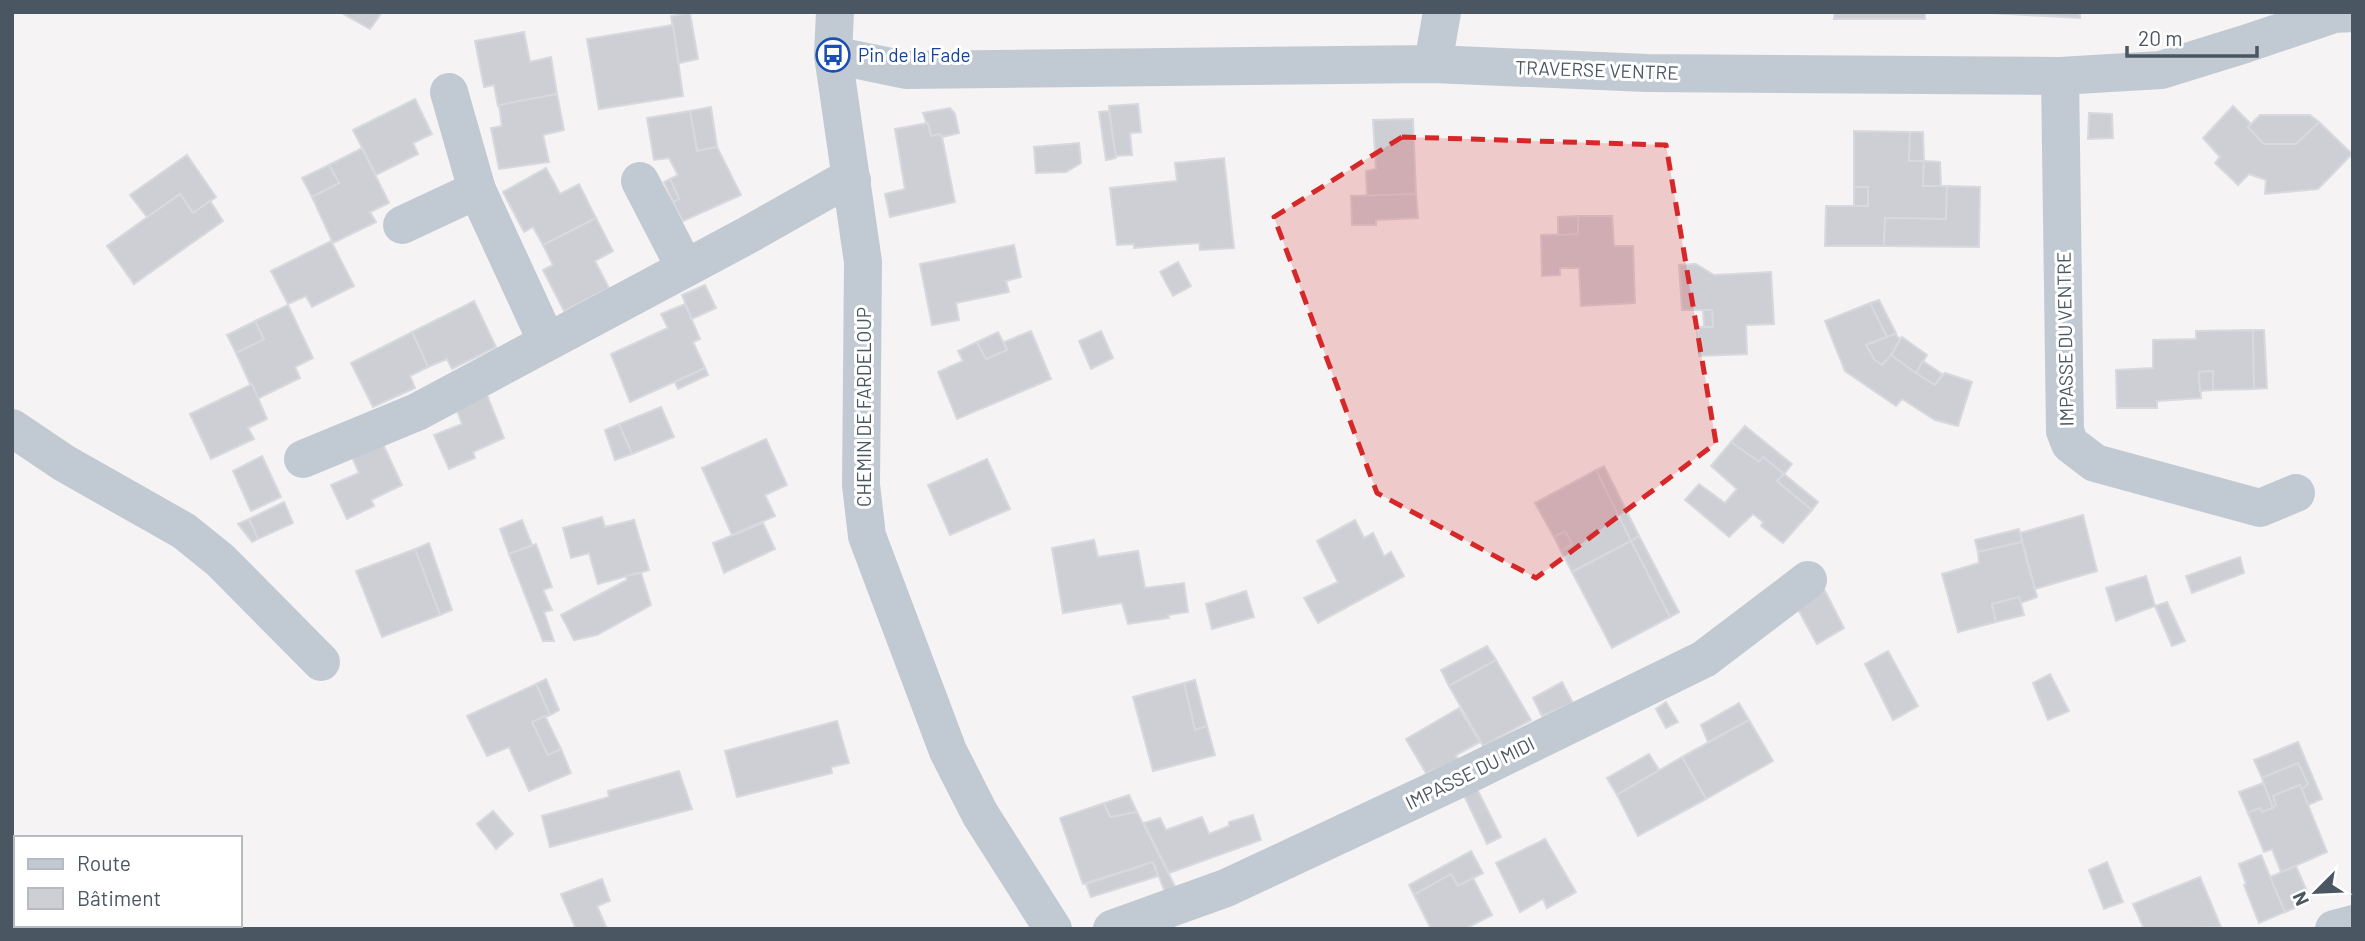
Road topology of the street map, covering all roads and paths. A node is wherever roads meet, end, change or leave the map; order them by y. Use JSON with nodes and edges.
{"nodes":[{"id":1,"x":835,"y":12,"type":"edge"},
{"id":2,"x":1441,"y":12,"type":"edge"},
{"id":3,"x":2353,"y":13,"type":"edge"},
{"id":4,"x":834,"y":55,"type":"junction"},
{"id":5,"x":1433,"y":64,"type":"junction"},
{"id":6,"x":2060,"y":76,"type":"junction"},
{"id":7,"x":449,"y":92,"type":"dead end"},
{"id":8,"x":852,"y":180,"type":"junction"},
{"id":9,"x":639,"y":181,"type":"dead end"},
{"id":10,"x":477,"y":190,"type":"junction"},
{"id":11,"x":402,"y":225,"type":"dead end"},
{"id":12,"x":685,"y":268,"type":"junction"},
{"id":13,"x":547,"y":342,"type":"junction"},
{"id":14,"x":12,"y":428,"type":"edge"},
{"id":15,"x":303,"y":459,"type":"dead end"},
{"id":16,"x":2296,"y":493,"type":"dead end"},
{"id":17,"x":1808,"y":580,"type":"dead end"},
{"id":18,"x":321,"y":662,"type":"dead end"},
{"id":19,"x":2353,"y":924,"type":"edge"},
{"id":20,"x":1053,"y":929,"type":"edge"},
{"id":21,"x":1112,"y":929,"type":"edge"},
{"id":22,"x":2334,"y":929,"type":"edge"}],
"edges":[{"from":1,"to":4,"type":"street","name":"CHEMIN DE FARDELOUP"},
{"from":2,"to":5,"type":"street"},
{"from":3,"to":6,"type":"street","name":"TRAVERSE VENTRE"},
{"from":4,"to":5,"type":"street","name":"TRAVERSE VENTRE"},
{"from":4,"to":8,"type":"street","name":"CHEMIN DE FARDELOUP"},
{"from":5,"to":6,"type":"street","name":"TRAVERSE VENTRE"},
{"from":6,"to":16,"type":"street","name":"IMPASSE DU VENTRE"},
{"from":7,"to":10,"type":"street"},
{"from":8,"to":12,"type":"street"},
{"from":8,"to":20,"type":"street","name":"CHEMIN DE FARDELOUP"},
{"from":9,"to":12,"type":"street"},
{"from":10,"to":11,"type":"street"},
{"from":10,"to":13,"type":"street"},
{"from":12,"to":13,"type":"street"},
{"from":13,"to":15,"type":"street"},
{"from":14,"to":18,"type":"street"},
{"from":17,"to":21,"type":"street","name":"IMPASSE DU MIDI"},
{"from":19,"to":22,"type":"street"}]}
